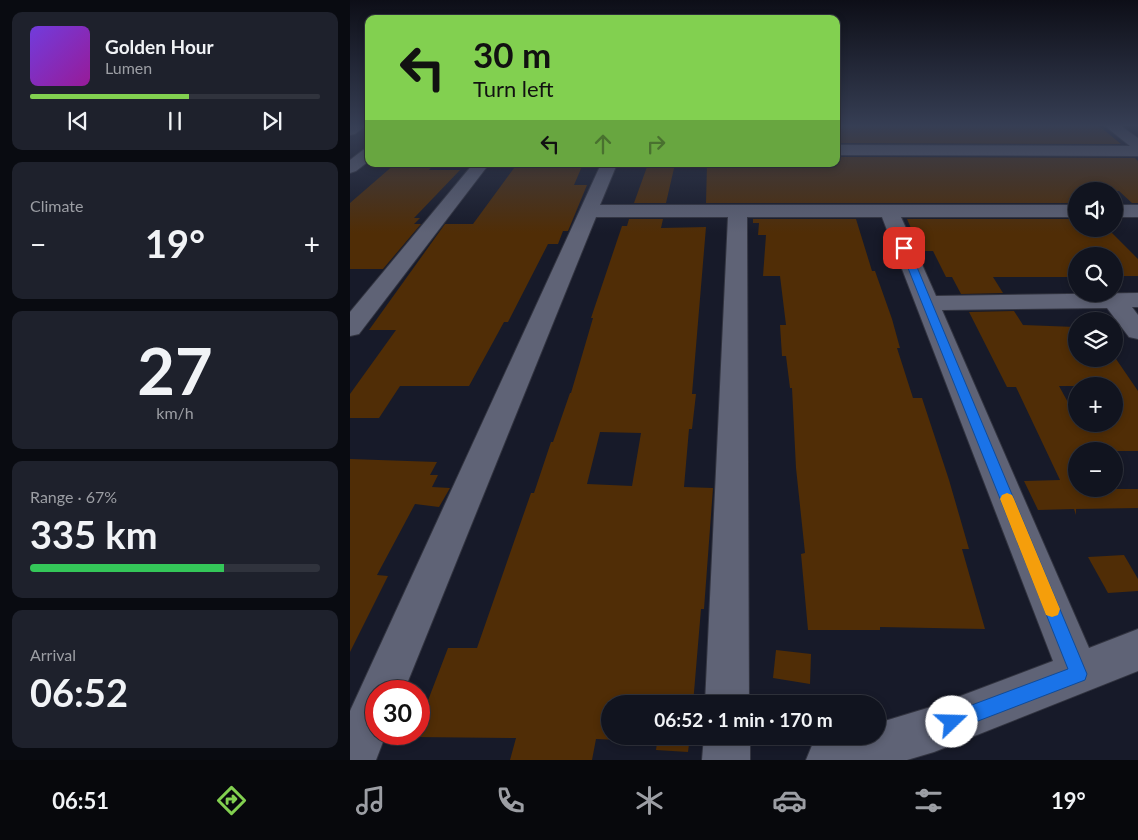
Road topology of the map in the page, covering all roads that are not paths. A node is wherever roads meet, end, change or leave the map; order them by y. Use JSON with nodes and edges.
{"nodes":[{"id":1,"x":480,"y":167,"type":"edge"},
{"id":2,"x":608,"y":167,"type":"edge"},
{"id":3,"x":590,"y":211,"type":"junction"},
{"id":4,"x":738,"y":211,"type":"junction"},
{"id":5,"x":1068,"y":211,"type":"edge"},
{"id":6,"x":1123,"y":211,"type":"edge"},
{"id":7,"x":1138,"y":211,"type":"edge"},
{"id":8,"x":890,"y":212,"type":"junction"},
{"id":9,"x":1138,"y":300,"type":"edge"},
{"id":10,"x":1068,"y":301,"type":"edge"},
{"id":11,"x":1123,"y":301,"type":"edge"},
{"id":12,"x":1115,"y":302,"type":"edge"},
{"id":13,"x":926,"y":303,"type":"junction"},
{"id":14,"x":350,"y":328,"type":"edge"},
{"id":15,"x":1138,"y":331,"type":"edge"},
{"id":16,"x":1138,"y":650,"type":"edge"},
{"id":17,"x":1078,"y":674,"type":"junction"},
{"id":18,"x":387,"y":680,"type":"edge"},
{"id":19,"x":727,"y":695,"type":"edge"},
{"id":20,"x":365,"y":730,"type":"edge"},
{"id":21,"x":727,"y":745,"type":"edge"},
{"id":22,"x":352,"y":760,"type":"edge"},
{"id":23,"x":726,"y":760,"type":"edge"},
{"id":24,"x":830,"y":760,"type":"edge"}],
"edges":[{"from":1,"to":14,"type":"street"},
{"from":2,"to":3,"type":"street"},
{"from":3,"to":4,"type":"street"},
{"from":3,"to":18,"type":"street"},
{"from":4,"to":8,"type":"street"},
{"from":4,"to":19,"type":"street"},
{"from":5,"to":8,"type":"street"},
{"from":6,"to":7,"type":"street"},
{"from":8,"to":13,"type":"street"},
{"from":9,"to":11,"type":"street"},
{"from":10,"to":13,"type":"street"},
{"from":12,"to":15,"type":"street"},
{"from":13,"to":17,"type":"street"},
{"from":16,"to":17,"type":"street"},
{"from":17,"to":24,"type":"street"},
{"from":20,"to":22,"type":"street"},
{"from":21,"to":23,"type":"street"}]}
